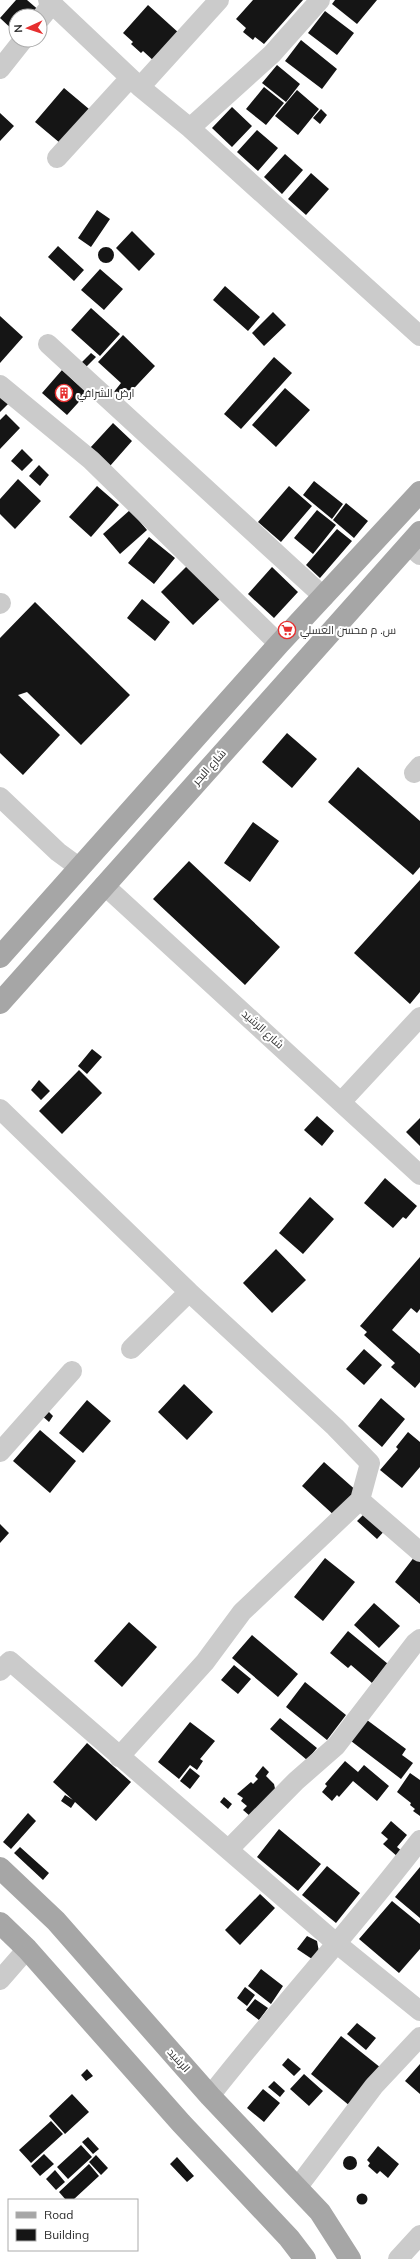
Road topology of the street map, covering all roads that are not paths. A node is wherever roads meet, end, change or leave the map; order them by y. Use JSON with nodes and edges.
{"nodes":[{"id":1,"x":219,"y":0,"type":"edge"},
{"id":2,"x":320,"y":0,"type":"edge"},
{"id":3,"x":50,"y":2,"type":"edge"},
{"id":4,"x":17,"y":48,"type":"edge"},
{"id":5,"x":0,"y":69,"type":"edge"},
{"id":6,"x":135,"y":82,"type":"junction"},
{"id":7,"x":190,"y":128,"type":"junction"},
{"id":8,"x":57,"y":158,"type":"dead end"},
{"id":9,"x":420,"y":336,"type":"edge"},
{"id":10,"x":48,"y":344,"type":"dead end"},
{"id":11,"x":0,"y":385,"type":"edge"},
{"id":12,"x":420,"y":492,"type":"edge"},
{"id":13,"x":416,"y":544,"type":"edge"},
{"id":14,"x":324,"y":596,"type":"junction"},
{"id":15,"x":279,"y":644,"type":"junction"},
{"id":16,"x":199,"y":734,"type":"junction"},
{"id":17,"x":222,"y":753,"type":"junction"},
{"id":18,"x":0,"y":797,"type":"edge"},
{"id":19,"x":80,"y":868,"type":"junction"},
{"id":20,"x":104,"y":885,"type":"junction"},
{"id":21,"x":0,"y":957,"type":"edge"},
{"id":22,"x":0,"y":1003,"type":"edge"},
{"id":23,"x":420,"y":1017,"type":"edge"},
{"id":24,"x":342,"y":1101,"type":"junction"},
{"id":25,"x":0,"y":1109,"type":"edge"},
{"id":26,"x":420,"y":1175,"type":"edge"},
{"id":27,"x":189,"y":1292,"type":"junction"},
{"id":28,"x":131,"y":1349,"type":"dead end"},
{"id":29,"x":72,"y":1372,"type":"dead end"},
{"id":30,"x":0,"y":1452,"type":"edge"},
{"id":31,"x":360,"y":1500,"type":"junction"},
{"id":32,"x":420,"y":1552,"type":"edge"},
{"id":33,"x":420,"y":1639,"type":"edge"},
{"id":34,"x":0,"y":1671,"type":"edge"},
{"id":35,"x":119,"y":1757,"type":"junction"},
{"id":36,"x":420,"y":1840,"type":"edge"},
{"id":37,"x":229,"y":1849,"type":"junction"},
{"id":38,"x":0,"y":1868,"type":"edge"},
{"id":39,"x":0,"y":1923,"type":"edge"},
{"id":40,"x":336,"y":1943,"type":"junction"},
{"id":41,"x":27,"y":1949,"type":"junction"},
{"id":42,"x":0,"y":1980,"type":"edge"},
{"id":43,"x":420,"y":2011,"type":"edge"},
{"id":44,"x":420,"y":2037,"type":"edge"},
{"id":45,"x":210,"y":2096,"type":"junction"},
{"id":46,"x":297,"y":2188,"type":"junction"},
{"id":47,"x":420,"y":2234,"type":"edge"},
{"id":48,"x":305,"y":2259,"type":"edge"},
{"id":49,"x":350,"y":2259,"type":"edge"},
{"id":50,"x":398,"y":2259,"type":"edge"}],
"edges":[{"from":1,"to":6,"type":"street"},
{"from":2,"to":7,"type":"street"},
{"from":3,"to":6,"type":"street"},
{"from":4,"to":5,"type":"street"},
{"from":6,"to":7,"type":"street"},
{"from":6,"to":8,"type":"street"},
{"from":7,"to":9,"type":"street"},
{"from":10,"to":14,"type":"street"},
{"from":11,"to":15,"type":"street"},
{"from":12,"to":14,"type":"main road"},
{"from":13,"to":17,"type":"main road","name":"شارع البحر"},
{"from":14,"to":15,"type":"main road"},
{"from":15,"to":16,"type":"main road"},
{"from":16,"to":17,"type":"main road"},
{"from":16,"to":19,"type":"main road"},
{"from":17,"to":20,"type":"main road","name":"شارع البحر"},
{"from":18,"to":19,"type":"street"},
{"from":19,"to":21,"type":"main road"},
{"from":20,"to":22,"type":"main road","name":"شارع البحر"},
{"from":20,"to":24,"type":"street","name":"شارع الرشيد"},
{"from":23,"to":24,"type":"street"},
{"from":24,"to":26,"type":"street","name":"شارع الرشيد"},
{"from":25,"to":27,"type":"street"},
{"from":27,"to":28,"type":"street"},
{"from":27,"to":31,"type":"street"},
{"from":29,"to":30,"type":"street"},
{"from":31,"to":32,"type":"street"},
{"from":31,"to":35,"type":"street"},
{"from":33,"to":37,"type":"street"},
{"from":34,"to":35,"type":"street"},
{"from":35,"to":37,"type":"street"},
{"from":36,"to":40,"type":"street"},
{"from":37,"to":40,"type":"street"},
{"from":38,"to":45,"type":"main road","name":"الرشيد"},
{"from":39,"to":41,"type":"main road"},
{"from":40,"to":43,"type":"street"},
{"from":40,"to":45,"type":"street"},
{"from":41,"to":42,"type":"street"},
{"from":41,"to":48,"type":"main road"},
{"from":44,"to":46,"type":"street"},
{"from":45,"to":46,"type":"main road","name":"الرشيد"},
{"from":46,"to":49,"type":"main road","name":"الرشيد"},
{"from":47,"to":50,"type":"street"}]}
